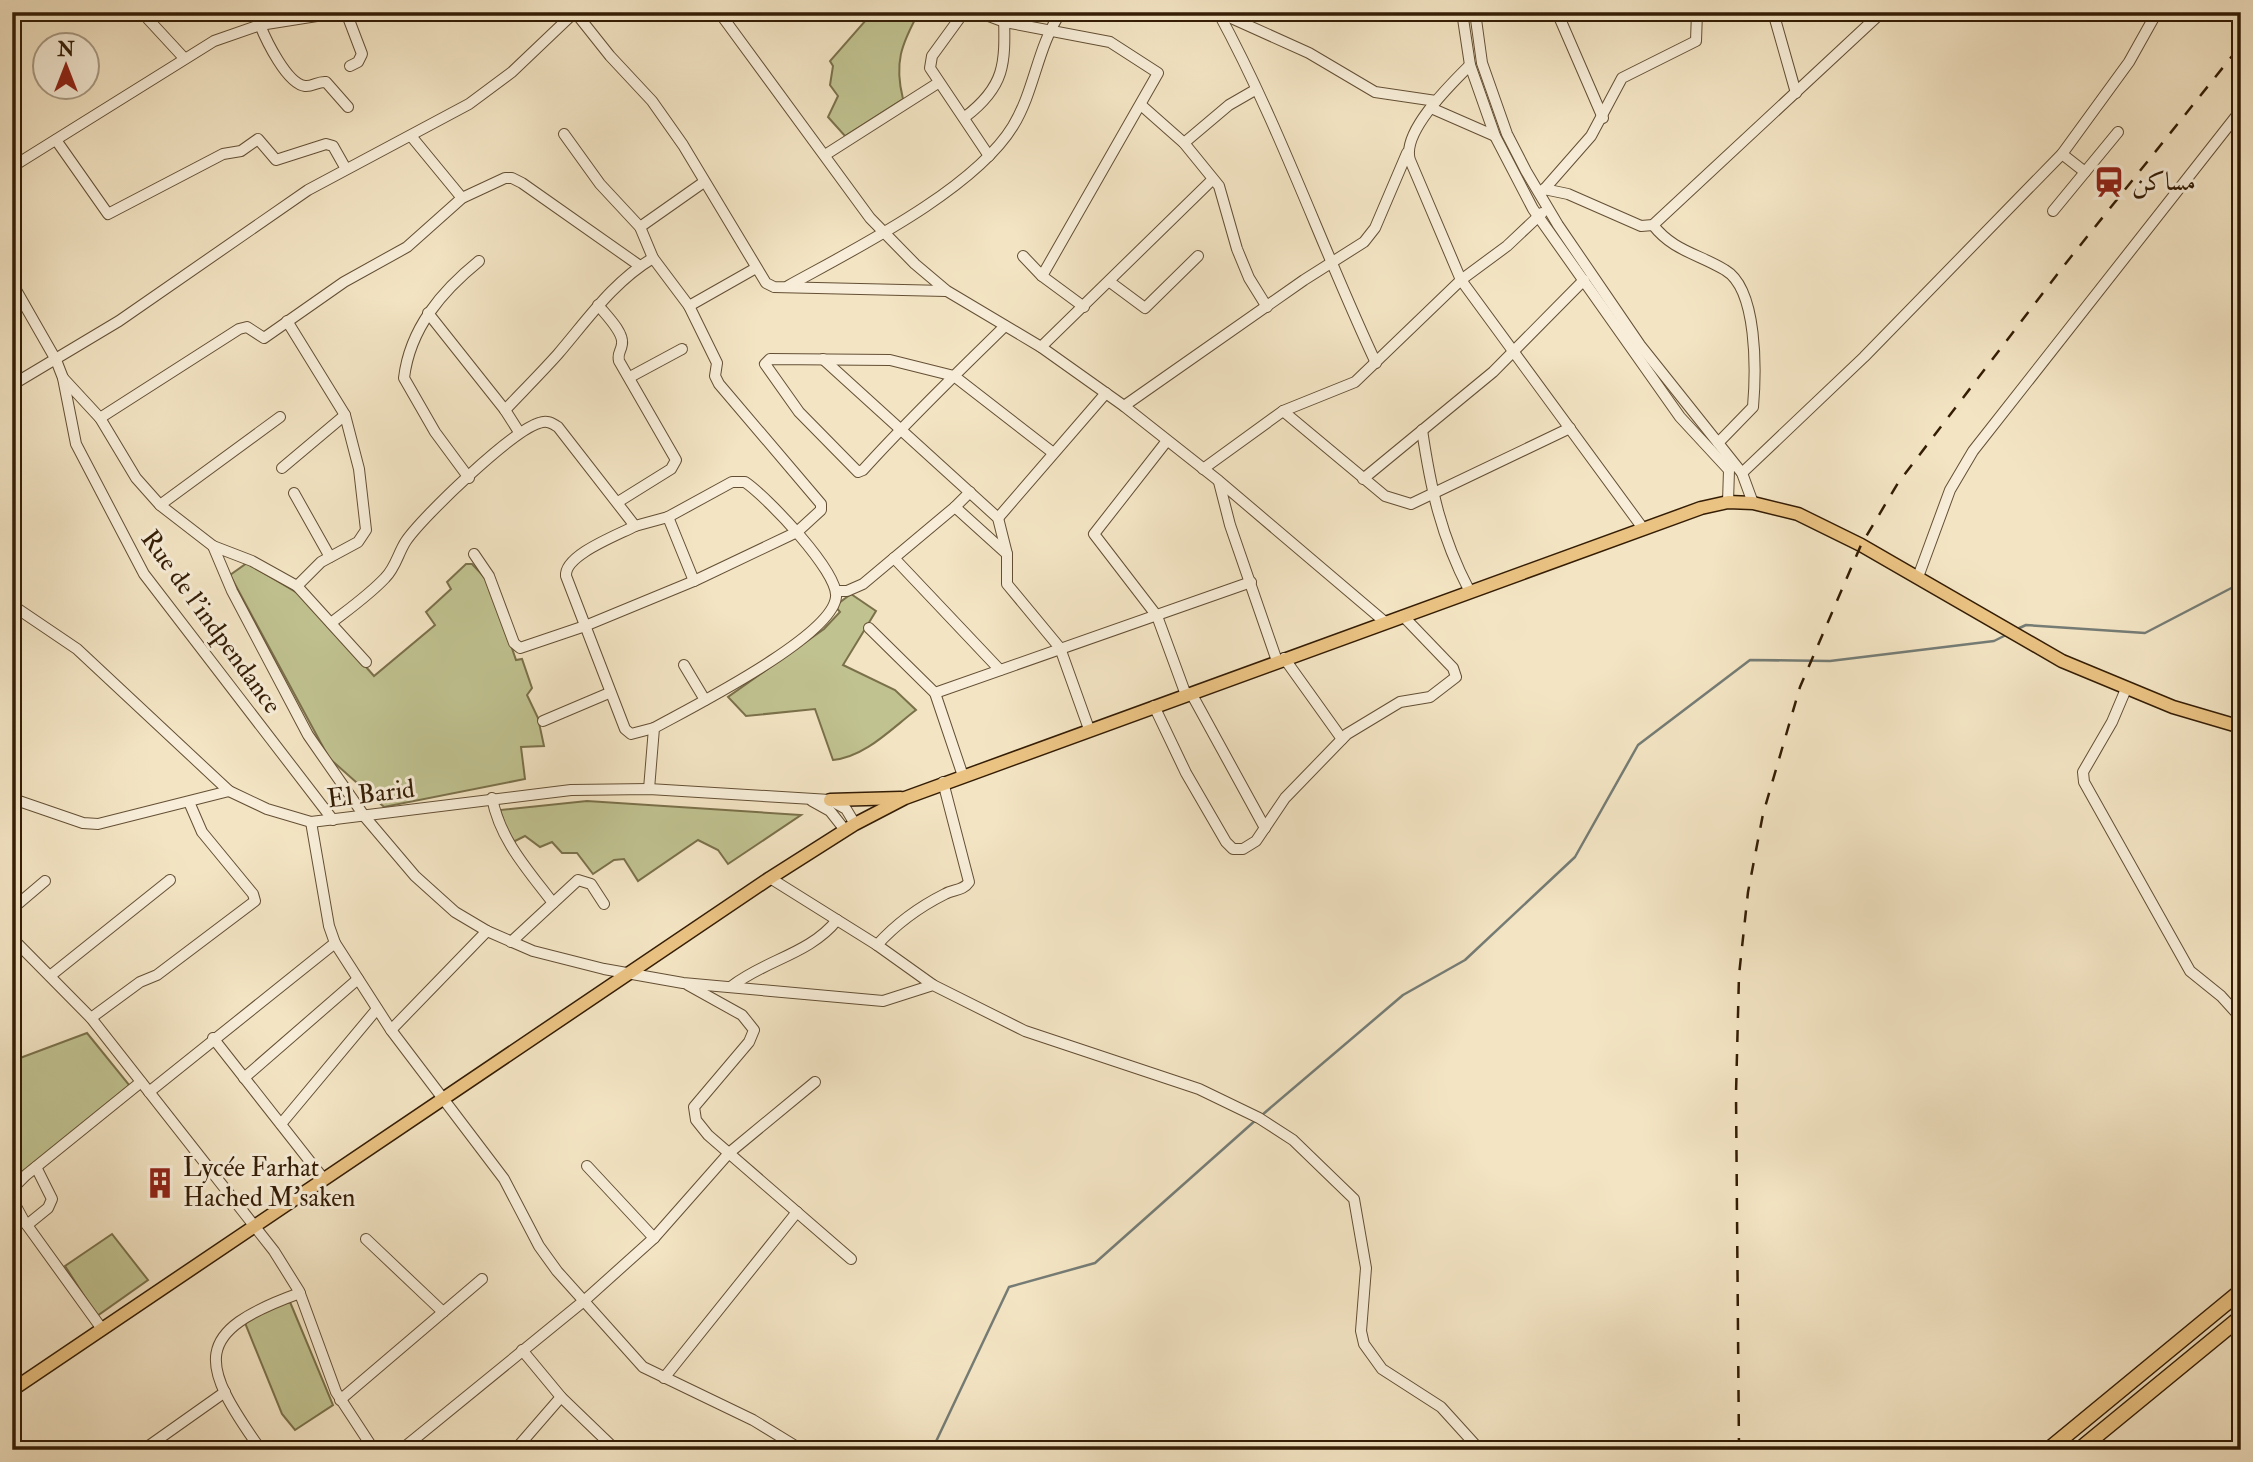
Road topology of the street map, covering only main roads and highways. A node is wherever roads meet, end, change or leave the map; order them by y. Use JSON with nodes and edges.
{"nodes":[{"id":1,"x":2241,"y":727,"type":"edge"},
{"id":2,"x":905,"y":798,"type":"junction"},
{"id":3,"x":830,"y":800,"type":"road end"},
{"id":4,"x":2241,"y":1291,"type":"edge"},
{"id":5,"x":2241,"y":1317,"type":"edge"},
{"id":6,"x":13,"y":1386,"type":"edge"},
{"id":7,"x":2048,"y":1450,"type":"edge"},
{"id":8,"x":2079,"y":1450,"type":"edge"}],
"edges":[{"from":1,"to":2,"type":"main road"},
{"from":2,"to":3,"type":"main road"},
{"from":2,"to":6,"type":"main road"},
{"from":4,"to":7,"type":"highway"},
{"from":5,"to":8,"type":"highway"}]}
